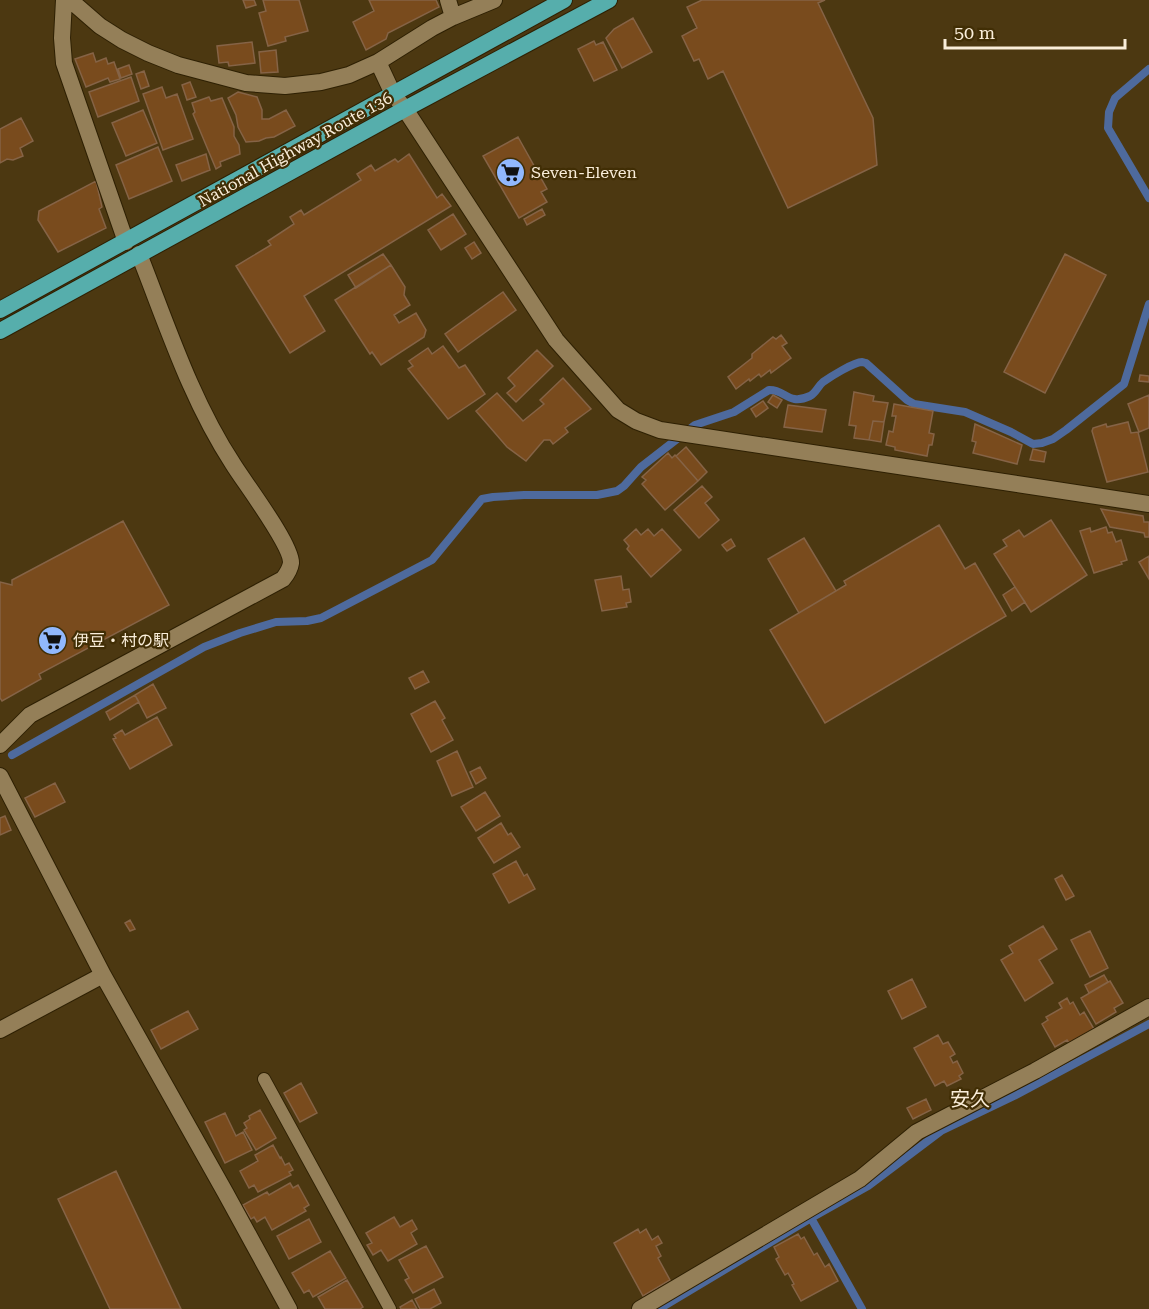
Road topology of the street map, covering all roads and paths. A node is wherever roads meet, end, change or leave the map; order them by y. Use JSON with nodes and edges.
{"nodes":[{"id":1,"x":64,"y":0,"type":"edge"},
{"id":2,"x":70,"y":0,"type":"edge"},
{"id":3,"x":448,"y":0,"type":"edge"},
{"id":4,"x":494,"y":0,"type":"edge"},
{"id":5,"x":564,"y":0,"type":"edge"},
{"id":6,"x":609,"y":0,"type":"edge"},
{"id":7,"x":453,"y":17,"type":"junction"},
{"id":8,"x":378,"y":62,"type":"junction"},
{"id":9,"x":393,"y":94,"type":"junction"},
{"id":10,"x":405,"y":109,"type":"junction"},
{"id":11,"x":126,"y":242,"type":"junction"},
{"id":12,"x":139,"y":254,"type":"junction"},
{"id":13,"x":0,"y":310,"type":"edge"},
{"id":14,"x":0,"y":332,"type":"edge"},
{"id":15,"x":1149,"y":504,"type":"edge"},
{"id":16,"x":0,"y":745,"type":"edge"},
{"id":17,"x":0,"y":776,"type":"edge"},
{"id":18,"x":103,"y":975,"type":"junction"},
{"id":19,"x":1149,"y":1007,"type":"edge"},
{"id":20,"x":0,"y":1030,"type":"edge"},
{"id":21,"x":264,"y":1079,"type":"dead end"},
{"id":22,"x":289,"y":1309,"type":"edge"},
{"id":23,"x":390,"y":1309,"type":"edge"},
{"id":24,"x":640,"y":1309,"type":"edge"}],
"edges":[{"from":1,"to":11,"type":"street"},
{"from":2,"to":8,"type":"street"},
{"from":3,"to":7,"type":"street"},
{"from":4,"to":7,"type":"street"},
{"from":5,"to":9,"type":"highway","name":"National Highway Route 136"},
{"from":6,"to":10,"type":"highway","name":"National Highway Route 136"},
{"from":7,"to":8,"type":"street"},
{"from":8,"to":9,"type":"street"},
{"from":9,"to":10,"type":"street"},
{"from":9,"to":11,"type":"highway","name":"National Highway Route 136"},
{"from":10,"to":12,"type":"highway","name":"National Highway Route 136"},
{"from":10,"to":15,"type":"street"},
{"from":11,"to":13,"type":"highway","name":"National Highway Route 136"},
{"from":12,"to":14,"type":"highway","name":"National Highway Route 136"},
{"from":12,"to":16,"type":"street"},
{"from":17,"to":18,"type":"street"},
{"from":18,"to":20,"type":"street"},
{"from":18,"to":22,"type":"street"},
{"from":19,"to":24,"type":"street"},
{"from":21,"to":23,"type":"lane"}]}
